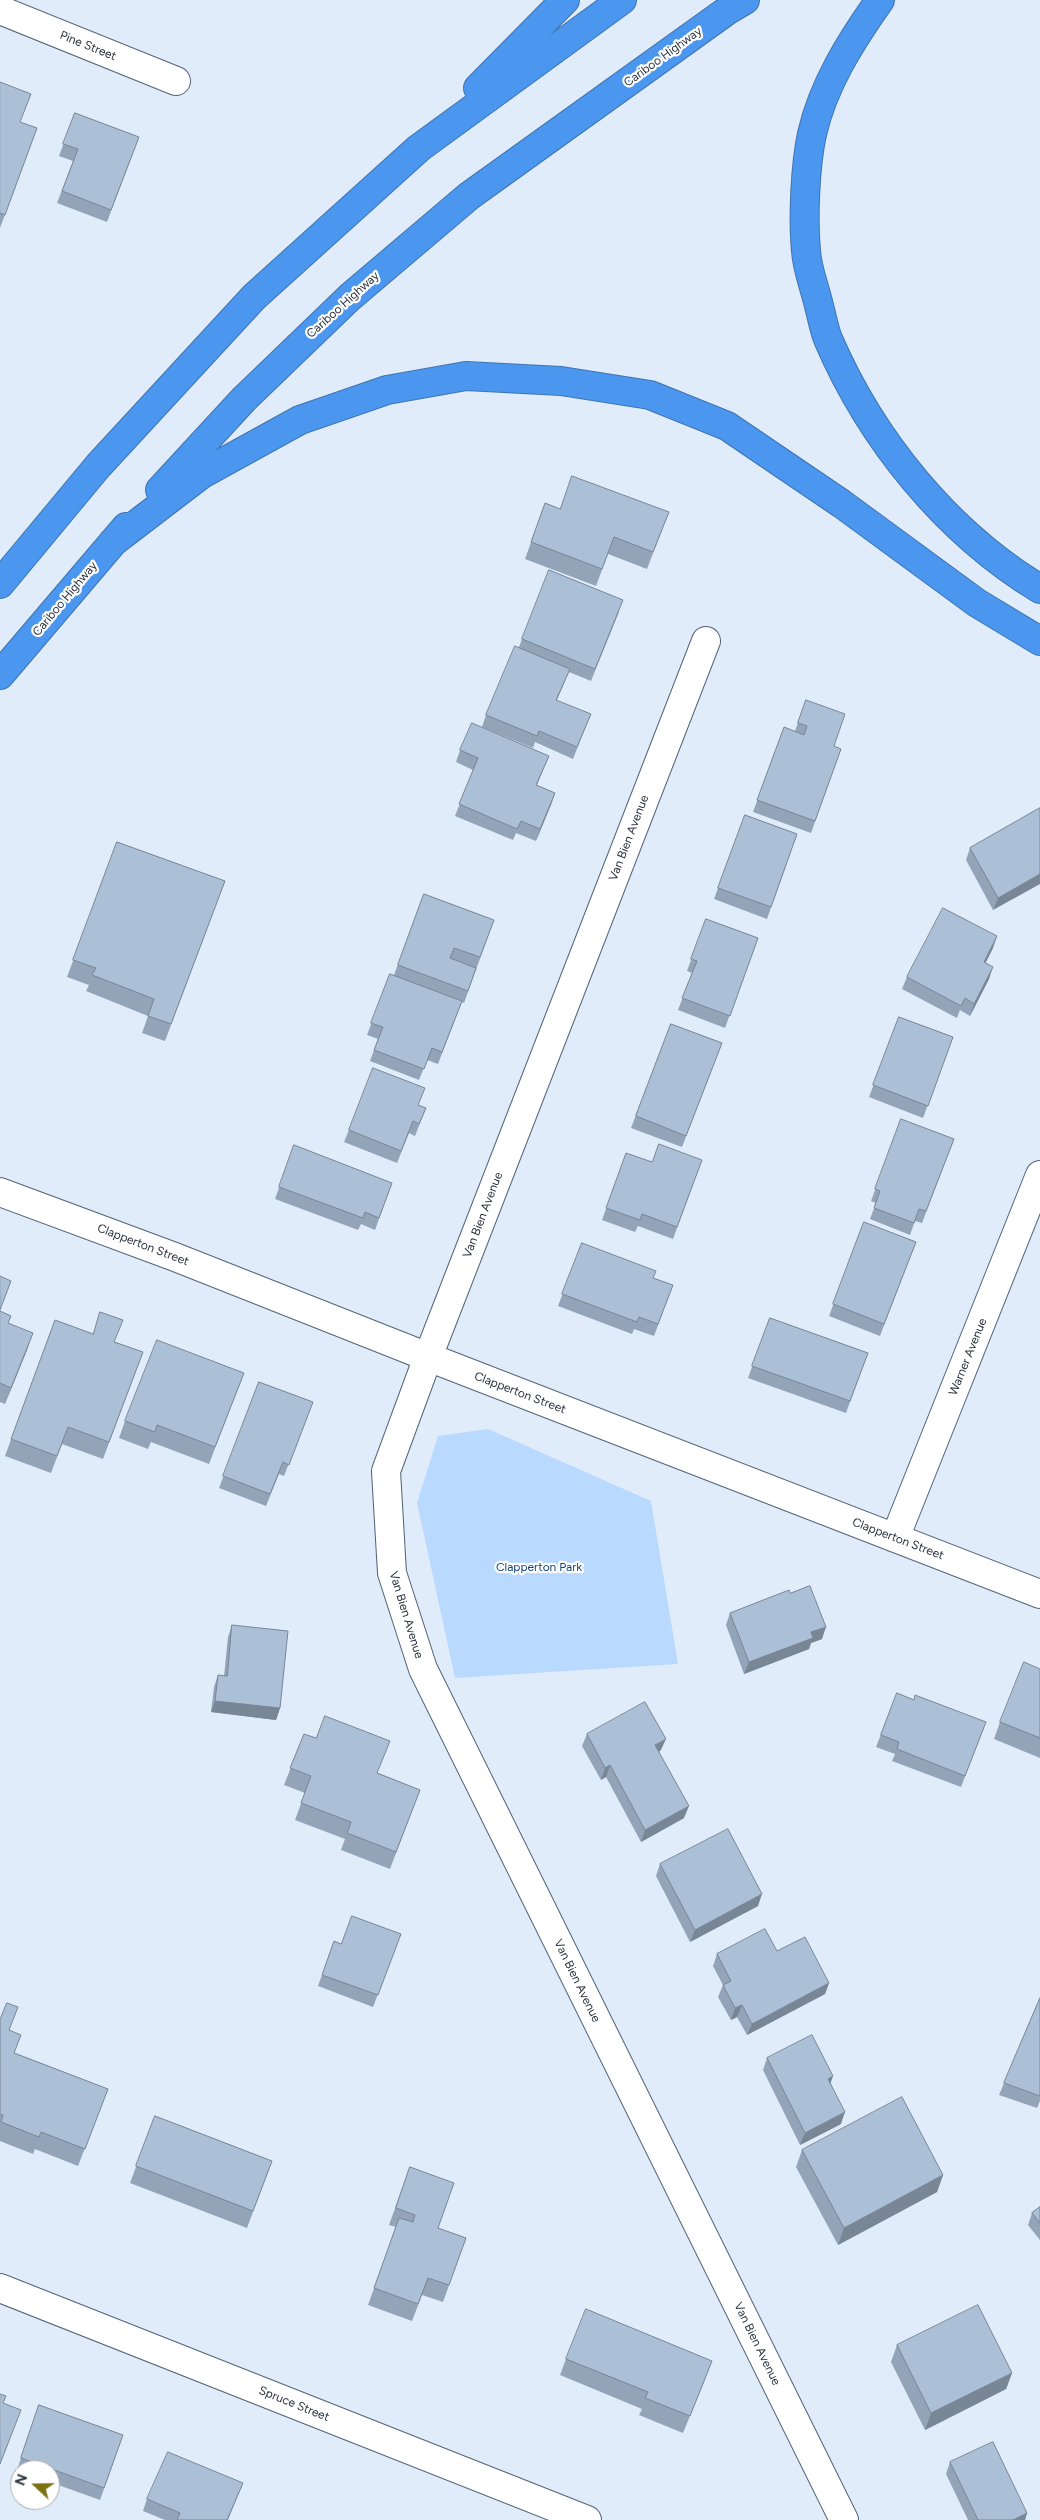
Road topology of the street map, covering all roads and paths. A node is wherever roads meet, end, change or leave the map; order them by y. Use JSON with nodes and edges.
{"nodes":[{"id":1,"x":565,"y":0,"type":"edge"},
{"id":2,"x":622,"y":0,"type":"edge"},
{"id":3,"x":745,"y":0,"type":"edge"},
{"id":4,"x":880,"y":0,"type":"edge"},
{"id":5,"x":0,"y":10,"type":"edge"},
{"id":6,"x":176,"y":81,"type":"dead end"},
{"id":7,"x":420,"y":148,"type":"junction"},
{"id":8,"x":113,"y":542,"type":"junction"},
{"id":9,"x":0,"y":584,"type":"edge"},
{"id":10,"x":1040,"y":589,"type":"edge"},
{"id":11,"x":706,"y":641,"type":"dead end"},
{"id":12,"x":1040,"y":641,"type":"edge"},
{"id":13,"x":0,"y":675,"type":"edge"},
{"id":14,"x":1040,"y":1175,"type":"edge"},
{"id":15,"x":0,"y":1192,"type":"edge"},
{"id":16,"x":428,"y":1358,"type":"junction"},
{"id":17,"x":895,"y":1538,"type":"junction"},
{"id":18,"x":1040,"y":1594,"type":"edge"},
{"id":19,"x":0,"y":2288,"type":"edge"},
{"id":20,"x":571,"y":2517,"type":"edge"},
{"id":21,"x":844,"y":2520,"type":"edge"}],
"edges":[{"from":1,"to":7,"type":"highway"},
{"from":2,"to":7,"type":"highway"},
{"from":3,"to":8,"type":"highway","name":"Cariboo Highway"},
{"from":4,"to":10,"type":"highway"},
{"from":5,"to":6,"type":"street","name":"Pine Street"},
{"from":7,"to":9,"type":"highway"},
{"from":8,"to":12,"type":"highway"},
{"from":8,"to":13,"type":"highway","name":"Cariboo Highway"},
{"from":11,"to":16,"type":"street","name":"Van Bien Avenue"},
{"from":14,"to":17,"type":"street","name":"Warner Avenue"},
{"from":15,"to":16,"type":"street","name":"Clapperton Street"},
{"from":16,"to":17,"type":"street","name":"Clapperton Street"},
{"from":16,"to":21,"type":"street","name":"Van Bien Avenue"},
{"from":17,"to":18,"type":"street","name":"Clapperton Street"},
{"from":19,"to":20,"type":"street","name":"Spruce Street"}]}
